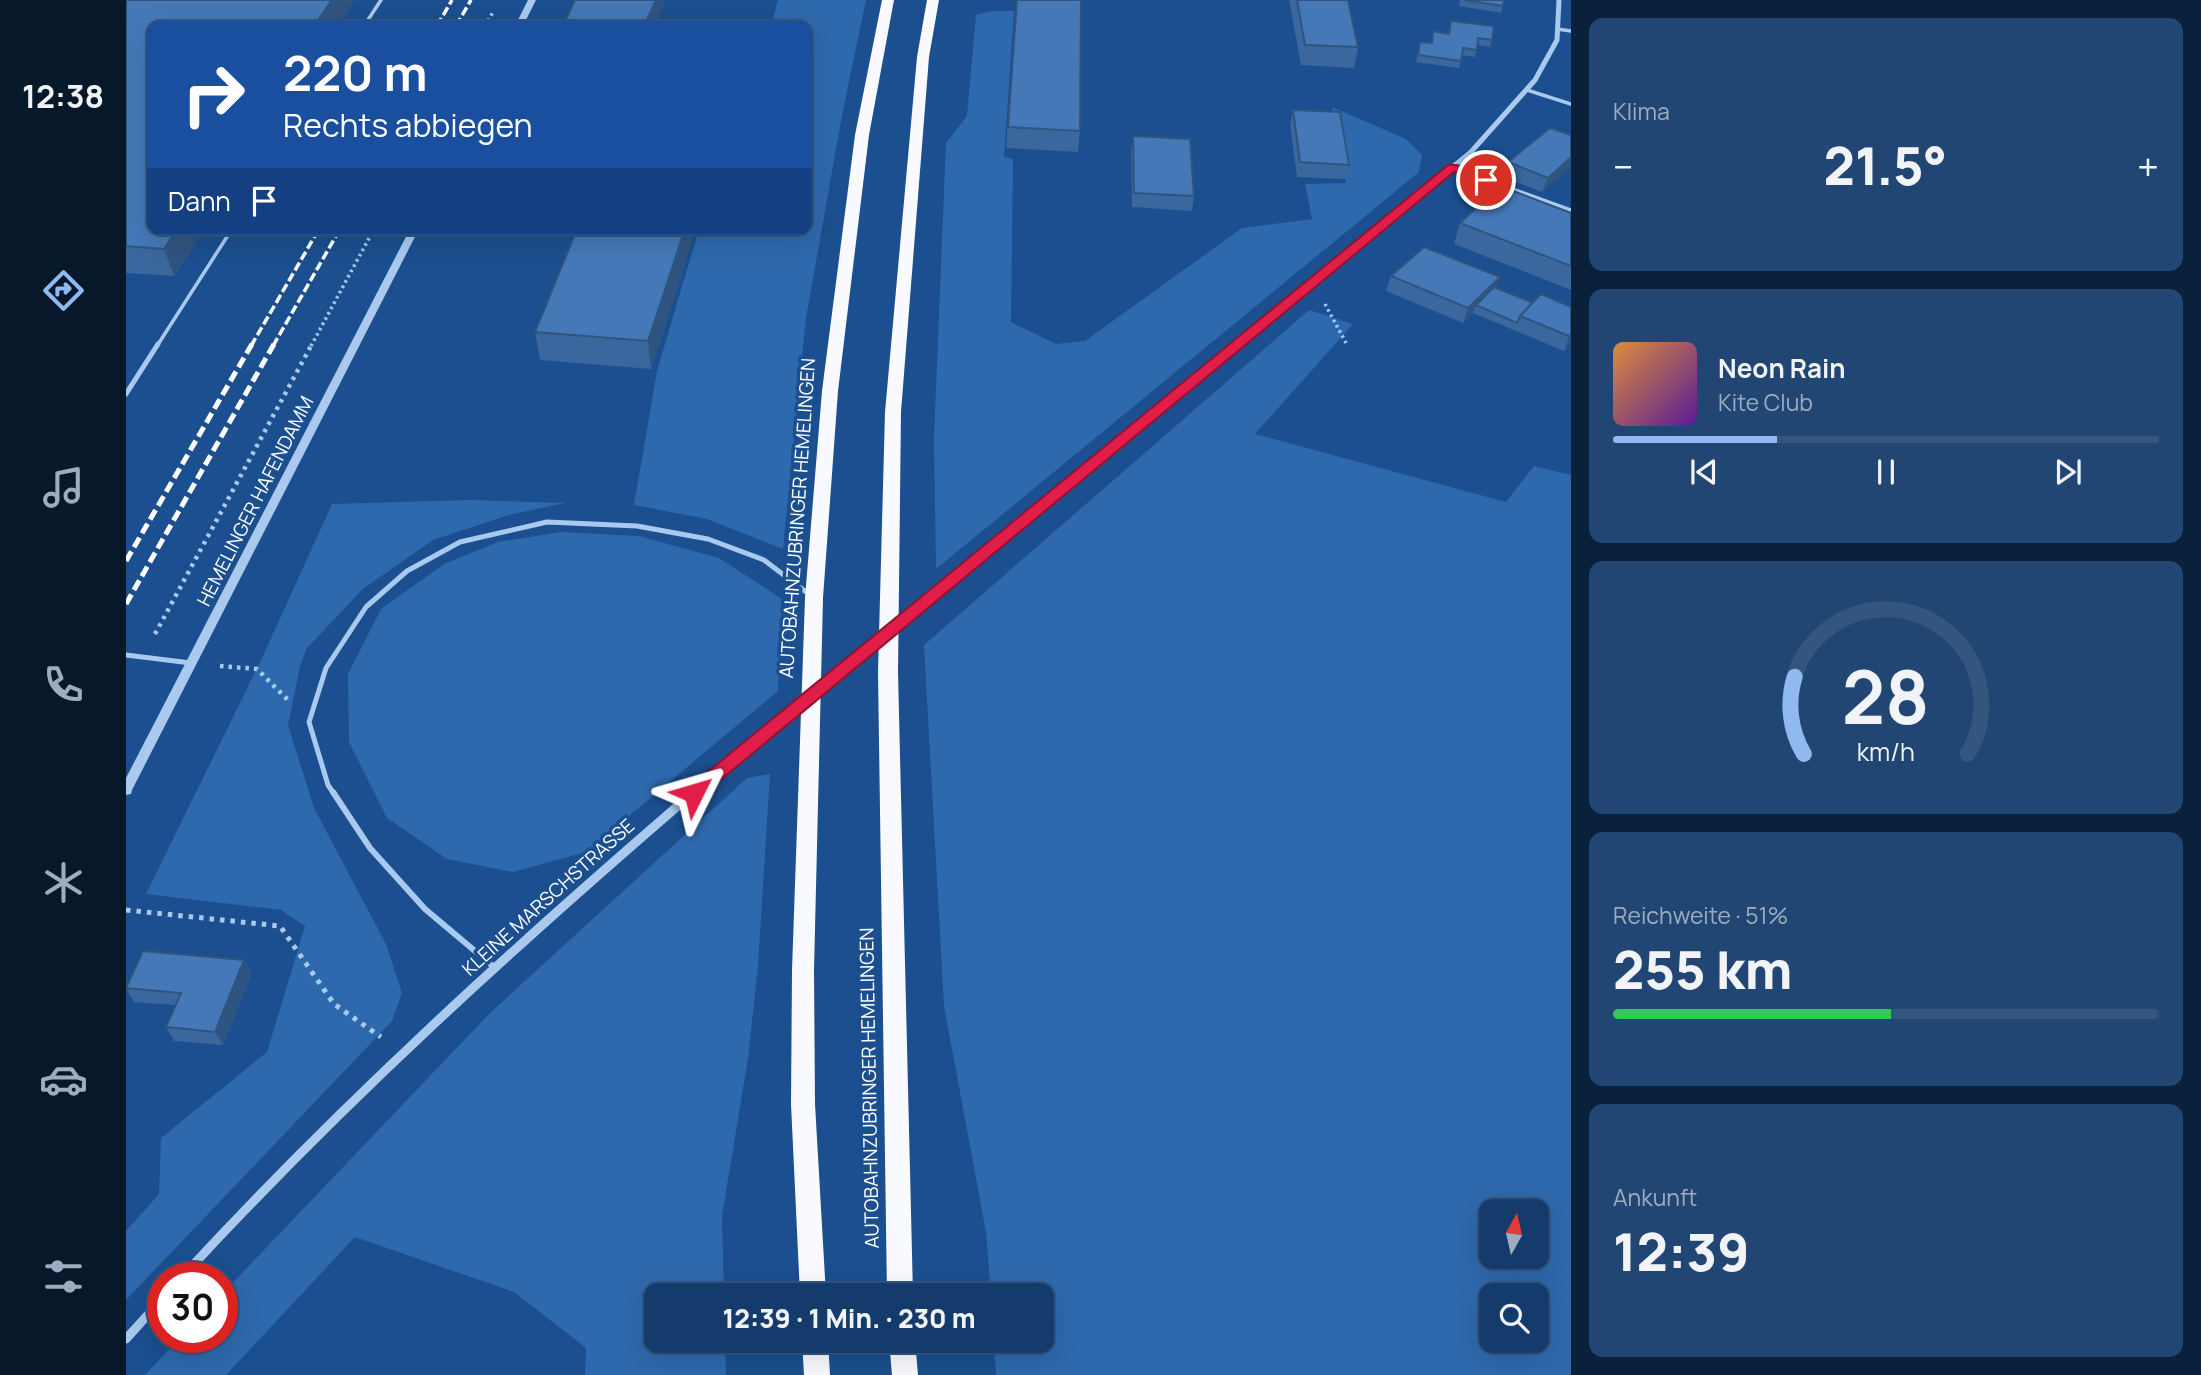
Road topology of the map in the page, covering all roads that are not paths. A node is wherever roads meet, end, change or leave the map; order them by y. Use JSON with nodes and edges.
{"nodes":[{"id":1,"x":381,"y":0,"type":"edge"},
{"id":2,"x":533,"y":0,"type":"edge"},
{"id":3,"x":888,"y":0,"type":"edge"},
{"id":4,"x":933,"y":0,"type":"edge"},
{"id":5,"x":1559,"y":0,"type":"edge"},
{"id":6,"x":367,"y":21,"type":"edge"},
{"id":7,"x":522,"y":21,"type":"edge"},
{"id":8,"x":1557,"y":29,"type":"junction"},
{"id":9,"x":1571,"y":31,"type":"edge"},
{"id":10,"x":1527,"y":90,"type":"junction"},
{"id":11,"x":1571,"y":104,"type":"edge"},
{"id":12,"x":1452,"y":167,"type":"junction"},
{"id":13,"x":1571,"y":210,"type":"edge"},
{"id":14,"x":228,"y":235,"type":"edge"},
{"id":15,"x":412,"y":235,"type":"edge"},
{"id":16,"x":126,"y":394,"type":"edge"},
{"id":17,"x":814,"y":598,"type":"junction"},
{"id":18,"x":126,"y":655,"type":"edge"},
{"id":19,"x":191,"y":663,"type":"junction"},
{"id":20,"x":126,"y":790,"type":"edge"},
{"id":21,"x":494,"y":967,"type":"junction"},
{"id":22,"x":195,"y":1262,"type":"edge"},
{"id":23,"x":812,"y":1283,"type":"edge"},
{"id":24,"x":900,"y":1283,"type":"edge"},
{"id":25,"x":147,"y":1316,"type":"edge"},
{"id":26,"x":126,"y":1339,"type":"edge"},
{"id":27,"x":816,"y":1353,"type":"edge"},
{"id":28,"x":903,"y":1353,"type":"edge"},
{"id":29,"x":817,"y":1375,"type":"edge"},
{"id":30,"x":905,"y":1375,"type":"edge"}],
"edges":[{"from":1,"to":6,"type":"lane"},
{"from":2,"to":7,"type":"street"},
{"from":3,"to":17,"type":"highway","name":"AUTOBAHNZUBRINGER HEMELINGEN"},
{"from":4,"to":24,"type":"highway","name":"AUTOBAHNZUBRINGER HEMELINGEN"},
{"from":5,"to":8,"type":"street","name":"KLEINE MARSCHSTRASSE"},
{"from":8,"to":9,"type":"lane"},
{"from":8,"to":10,"type":"street","name":"KLEINE MARSCHSTRASSE"},
{"from":10,"to":11,"type":"lane"},
{"from":10,"to":12,"type":"street","name":"KLEINE MARSCHSTRASSE"},
{"from":12,"to":13,"type":"lane"},
{"from":12,"to":21,"type":"street","name":"KLEINE MARSCHSTRASSE","bridge":true},
{"from":14,"to":16,"type":"lane"},
{"from":15,"to":19,"type":"street","name":"HEMELINGER HAFENDAMM"},
{"from":17,"to":21,"type":"lane"},
{"from":17,"to":23,"type":"highway","name":"AUTOBAHNZUBRINGER HEMELINGEN"},
{"from":18,"to":19,"type":"lane"},
{"from":19,"to":20,"type":"street","name":"HEMELINGER HAFENDAMM"},
{"from":21,"to":22,"type":"street","name":"KLEINE MARSCHSTRASSE"},
{"from":25,"to":26,"type":"street"},
{"from":27,"to":29,"type":"highway"},
{"from":28,"to":30,"type":"highway"}]}
